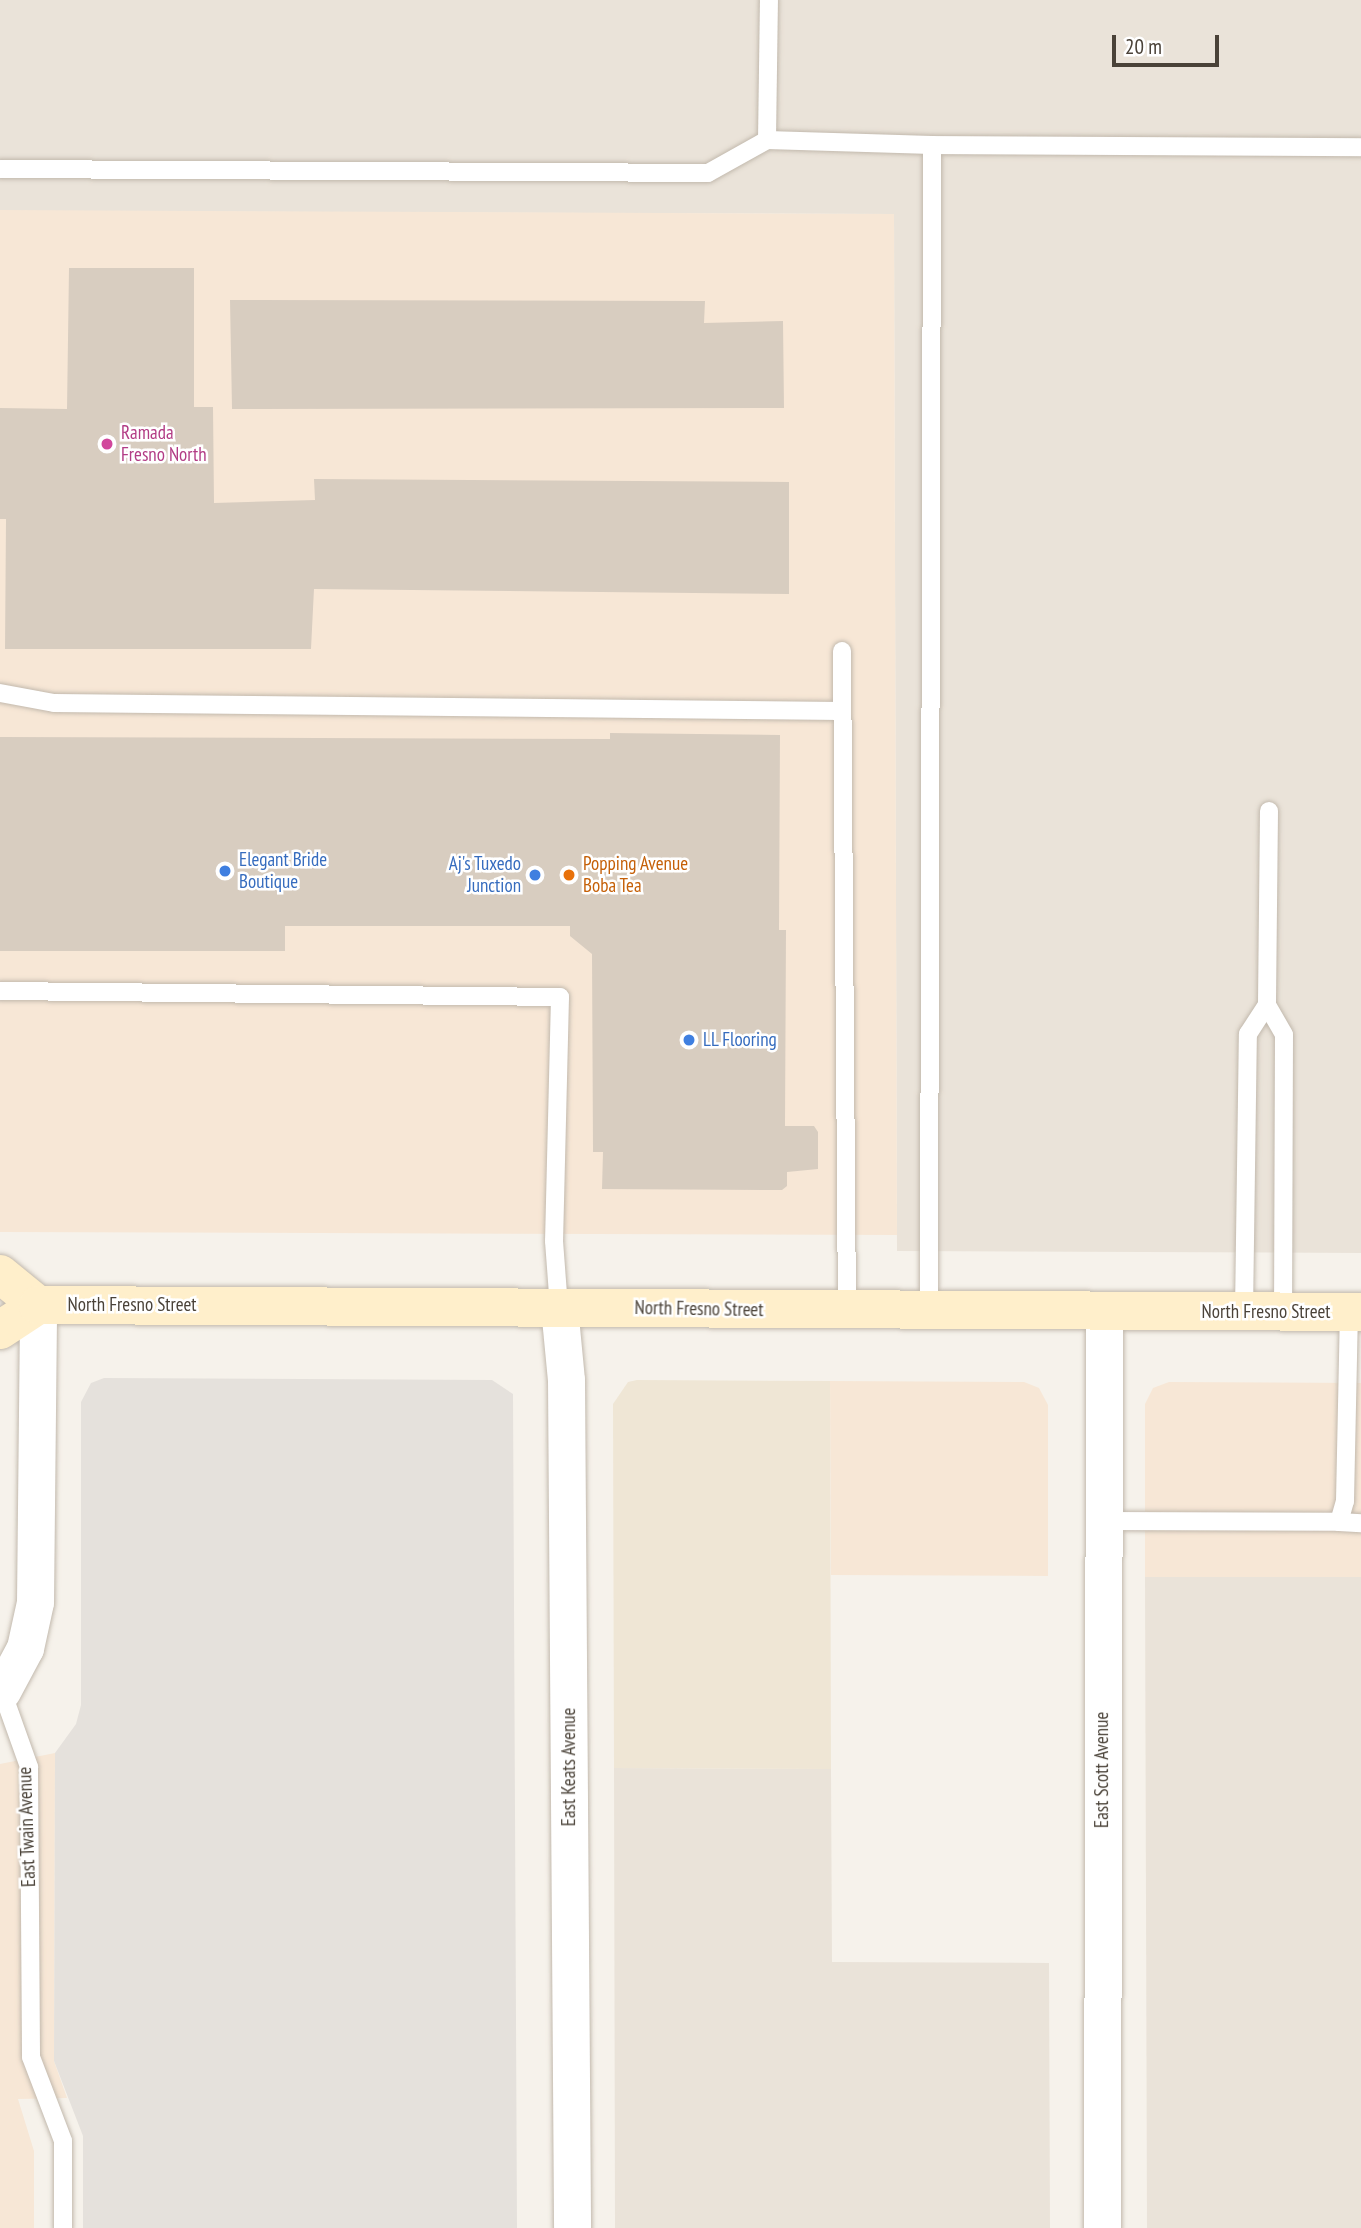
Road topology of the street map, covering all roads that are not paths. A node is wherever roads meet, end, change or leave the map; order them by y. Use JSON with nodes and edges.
{"nodes":[{"id":1,"x":769,"y":0,"type":"edge"},
{"id":2,"x":767,"y":140,"type":"junction"},
{"id":3,"x":932,"y":145,"type":"junction"},
{"id":4,"x":1361,"y":147,"type":"edge"},
{"id":5,"x":0,"y":169,"type":"edge"},
{"id":6,"x":842,"y":651,"type":"dead end"},
{"id":7,"x":0,"y":693,"type":"edge"},
{"id":8,"x":842,"y":711,"type":"junction"},
{"id":9,"x":1269,"y":811,"type":"dead end"},
{"id":10,"x":0,"y":990,"type":"edge"},
{"id":11,"x":1267,"y":1005,"type":"junction"},
{"id":12,"x":0,"y":1274,"type":"edge"},
{"id":13,"x":38,"y":1305,"type":"junction"},
{"id":14,"x":559,"y":1307,"type":"junction"},
{"id":15,"x":846,"y":1310,"type":"junction"},
{"id":16,"x":929,"y":1311,"type":"junction"},
{"id":17,"x":1104,"y":1312,"type":"junction"},
{"id":18,"x":1244,"y":1312,"type":"junction"},
{"id":19,"x":1355,"y":1312,"type":"edge"},
{"id":20,"x":1283,"y":1313,"type":"junction"},
{"id":21,"x":0,"y":1330,"type":"edge"},
{"id":22,"x":1102,"y":1521,"type":"junction"},
{"id":23,"x":1339,"y":1522,"type":"junction"},
{"id":24,"x":1361,"y":1522,"type":"edge"},
{"id":25,"x":2,"y":1691,"type":"edge"},
{"id":26,"x":62,"y":2228,"type":"edge"},
{"id":27,"x":572,"y":2228,"type":"edge"},
{"id":28,"x":1102,"y":2228,"type":"edge"}],
"edges":[{"from":1,"to":2,"type":"lane"},
{"from":2,"to":3,"type":"lane"},
{"from":2,"to":5,"type":"lane"},
{"from":3,"to":4,"type":"lane"},
{"from":3,"to":16,"type":"lane"},
{"from":6,"to":8,"type":"lane"},
{"from":7,"to":8,"type":"lane"},
{"from":8,"to":15,"type":"lane"},
{"from":9,"to":11,"type":"lane"},
{"from":10,"to":14,"type":"lane"},
{"from":11,"to":18,"type":"lane"},
{"from":11,"to":20,"type":"lane"},
{"from":12,"to":13,"type":"main road"},
{"from":13,"to":14,"type":"main road","name":"North Fresno Street"},
{"from":13,"to":21,"type":"main road"},
{"from":13,"to":25,"type":"street","name":"East Twain Avenue"},
{"from":14,"to":15,"type":"main road","name":"North Fresno Street"},
{"from":14,"to":27,"type":"street","name":"East Keats Avenue"},
{"from":15,"to":16,"type":"main road","name":"North Fresno Street"},
{"from":16,"to":17,"type":"main road","name":"North Fresno Street"},
{"from":17,"to":18,"type":"main road","name":"North Fresno Street"},
{"from":17,"to":22,"type":"street","name":"East Scott Avenue"},
{"from":18,"to":20,"type":"main road","name":"North Fresno Street"},
{"from":19,"to":20,"type":"main road","name":"North Fresno Street"},
{"from":19,"to":23,"type":"lane"},
{"from":22,"to":23,"type":"lane"},
{"from":22,"to":28,"type":"street","name":"East Scott Avenue"},
{"from":23,"to":24,"type":"lane"},
{"from":25,"to":26,"type":"lane","name":"East Twain Avenue"}]}
